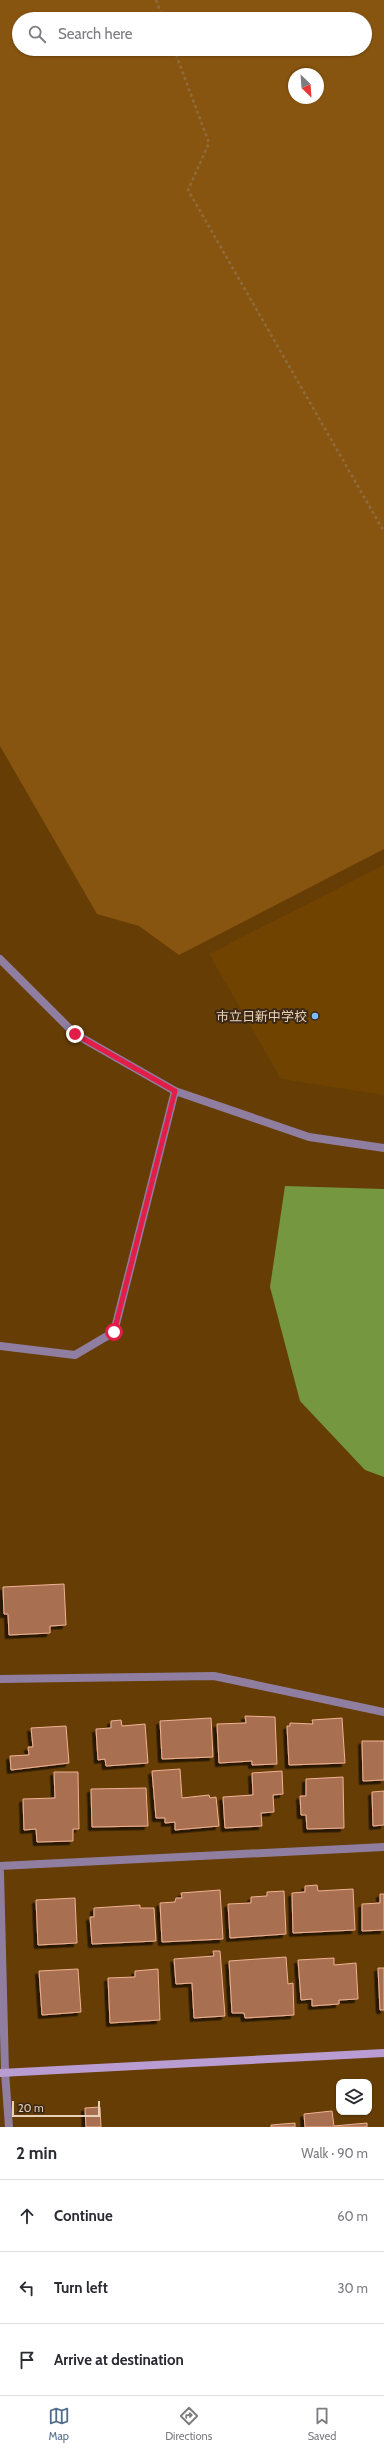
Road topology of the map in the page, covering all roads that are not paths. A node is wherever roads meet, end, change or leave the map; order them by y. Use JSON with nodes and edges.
{"nodes":[{"id":1,"x":0,"y":959,"type":"edge"},
{"id":2,"x":175,"y":1091,"type":"junction"},
{"id":3,"x":384,"y":1148,"type":"edge"},
{"id":4,"x":0,"y":1346,"type":"edge"},
{"id":5,"x":0,"y":1680,"type":"edge"},
{"id":6,"x":384,"y":1712,"type":"edge"},
{"id":7,"x":384,"y":1846,"type":"edge"},
{"id":8,"x":0,"y":1866,"type":"edge"},
{"id":9,"x":0,"y":1872,"type":"edge"},
{"id":10,"x":384,"y":2053,"type":"edge"},
{"id":11,"x":2,"y":2072,"type":"edge"},
{"id":12,"x":10,"y":2127,"type":"edge"}],
"edges":[{"from":1,"to":2,"type":"street"},
{"from":2,"to":3,"type":"street"},
{"from":2,"to":4,"type":"street"},
{"from":5,"to":6,"type":"street"},
{"from":7,"to":8,"type":"street"},
{"from":9,"to":11,"type":"street"},
{"from":10,"to":11,"type":"street"},
{"from":11,"to":12,"type":"street"}]}
